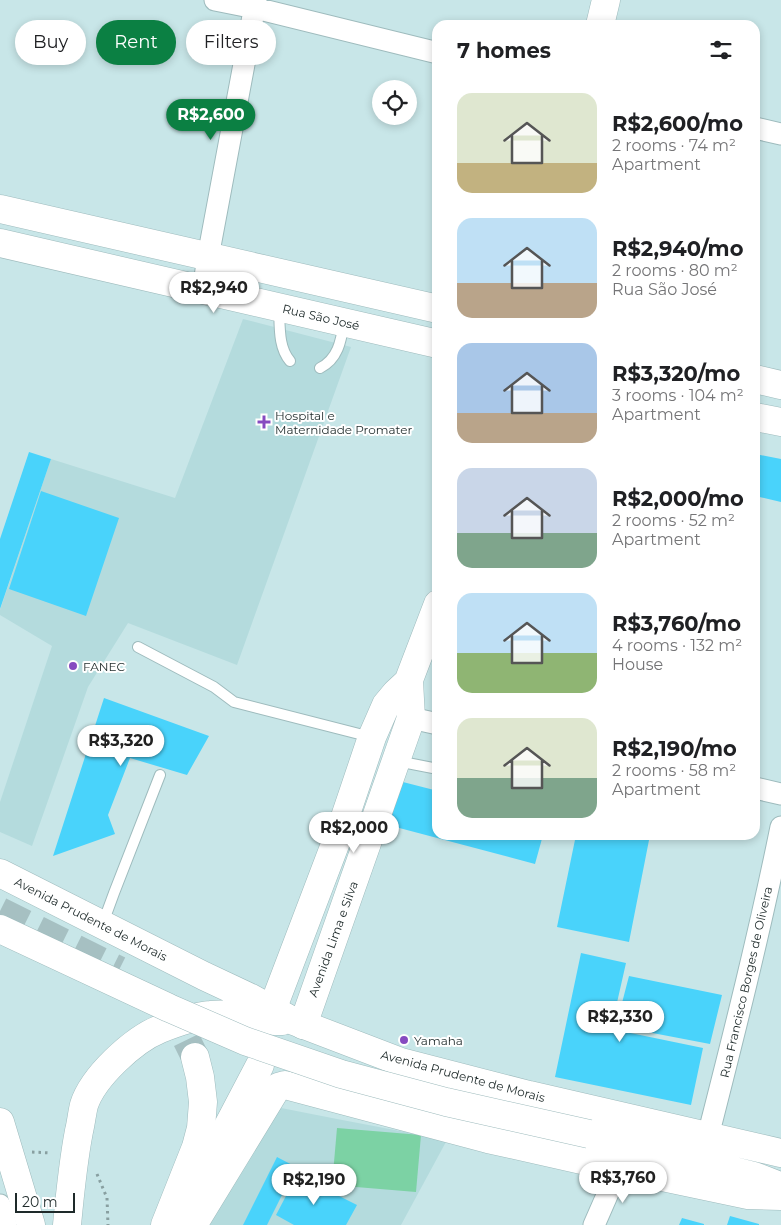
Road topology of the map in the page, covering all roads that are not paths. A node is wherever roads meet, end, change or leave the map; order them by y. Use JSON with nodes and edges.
{"nodes":[{"id":1,"x":215,"y":0,"type":"edge"},
{"id":2,"x":606,"y":0,"type":"edge"},
{"id":3,"x":256,"y":4,"type":"edge"},
{"id":4,"x":601,"y":20,"type":"edge"},
{"id":5,"x":432,"y":50,"type":"edge"},
{"id":6,"x":760,"y":129,"type":"edge"},
{"id":7,"x":781,"y":134,"type":"edge"},
{"id":8,"x":0,"y":209,"type":"edge"},
{"id":9,"x":0,"y":243,"type":"edge"},
{"id":10,"x":208,"y":257,"type":"junction"},
{"id":11,"x":203,"y":290,"type":"junction"},
{"id":12,"x":278,"y":307,"type":"junction"},
{"id":13,"x":432,"y":308,"type":"edge"},
{"id":14,"x":344,"y":323,"type":"junction"},
{"id":15,"x":432,"y":343,"type":"edge"},
{"id":16,"x":290,"y":361,"type":"dead end"},
{"id":17,"x":320,"y":368,"type":"dead end"},
{"id":18,"x":760,"y":380,"type":"edge"},
{"id":19,"x":781,"y":385,"type":"edge"},
{"id":20,"x":760,"y":418,"type":"edge"},
{"id":21,"x":781,"y":422,"type":"edge"},
{"id":22,"x":432,"y":619,"type":"edge"},
{"id":23,"x":138,"y":647,"type":"dead end"},
{"id":24,"x":408,"y":681,"type":"junction"},
{"id":25,"x":411,"y":718,"type":"junction"},
{"id":26,"x":432,"y":723,"type":"edge"},
{"id":27,"x":372,"y":737,"type":"junction"},
{"id":28,"x":396,"y":761,"type":"junction"},
{"id":29,"x":432,"y":768,"type":"edge"},
{"id":30,"x":160,"y":775,"type":"dead end"},
{"id":31,"x":371,"y":782,"type":"dead end"},
{"id":32,"x":760,"y":789,"type":"edge"},
{"id":33,"x":781,"y":794,"type":"edge"},
{"id":34,"x":781,"y":827,"type":"edge"},
{"id":35,"x":0,"y":873,"type":"edge"},
{"id":36,"x":103,"y":924,"type":"junction"},
{"id":37,"x":0,"y":929,"type":"edge"},
{"id":38,"x":289,"y":1019,"type":"junction"},
{"id":39,"x":195,"y":1057,"type":"tunnel mouth"},
{"id":40,"x":260,"y":1065,"type":"dead end"},
{"id":41,"x":0,"y":1122,"type":"edge"},
{"id":42,"x":708,"y":1136,"type":"junction"},
{"id":43,"x":781,"y":1152,"type":"edge"},
{"id":44,"x":619,"y":1168,"type":"junction"},
{"id":45,"x":781,"y":1187,"type":"edge"},
{"id":46,"x":781,"y":1196,"type":"edge"},
{"id":47,"x":0,"y":1205,"type":"edge"},
{"id":48,"x":6,"y":1225,"type":"edge"},
{"id":49,"x":31,"y":1225,"type":"edge"},
{"id":50,"x":66,"y":1225,"type":"edge"},
{"id":51,"x":165,"y":1225,"type":"edge"},
{"id":52,"x":176,"y":1225,"type":"edge"},
{"id":53,"x":193,"y":1225,"type":"edge"},
{"id":54,"x":594,"y":1225,"type":"edge"}],
"edges":[{"from":1,"to":3,"type":"street"},
{"from":2,"to":4,"type":"main road"},
{"from":3,"to":5,"type":"street"},
{"from":3,"to":10,"type":"street"},
{"from":6,"to":7,"type":"street"},
{"from":8,"to":10,"type":"main road"},
{"from":9,"to":11,"type":"main road","name":"Rua São José"},
{"from":10,"to":11,"type":"street"},
{"from":10,"to":13,"type":"main road"},
{"from":11,"to":12,"type":"main road","name":"Rua São José"},
{"from":12,"to":14,"type":"main road","name":"Rua São José"},
{"from":12,"to":16,"type":"lane"},
{"from":14,"to":15,"type":"main road","name":"Rua São José"},
{"from":14,"to":17,"type":"lane"},
{"from":18,"to":19,"type":"main road"},
{"from":20,"to":21,"type":"main road"},
{"from":22,"to":24,"type":"main road","name":"Avenida Lima e Silva"},
{"from":23,"to":27,"type":"lane"},
{"from":24,"to":25,"type":"main road","name":"Avenida Lima e Silva"},
{"from":24,"to":27,"type":"main road","name":"Avenida Lima e Silva"},
{"from":24,"to":31,"type":"main road"},
{"from":25,"to":26,"type":"street"},
{"from":25,"to":28,"type":"main road","name":"Avenida Lima e Silva"},
{"from":27,"to":38,"type":"main road","name":"Avenida Lima e Silva"},
{"from":28,"to":29,"type":"lane"},
{"from":28,"to":38,"type":"main road","name":"Avenida Lima e Silva"},
{"from":30,"to":36,"type":"lane"},
{"from":32,"to":33,"type":"street"},
{"from":34,"to":42,"type":"street","name":"Rua Francisco Borges de Oliveira"},
{"from":35,"to":36,"type":"main road","name":"Avenida Prudente de Morais"},
{"from":36,"to":38,"type":"main road","name":"Avenida Prudente de Morais"},
{"from":37,"to":45,"type":"main road","bridge":true},
{"from":38,"to":42,"type":"main road","name":"Avenida Prudente de Morais"},
{"from":38,"to":50,"type":"main road"},
{"from":39,"to":51,"type":"main road"},
{"from":40,"to":52,"type":"main road"},
{"from":41,"to":49,"type":"main road"},
{"from":42,"to":43,"type":"main road","name":"Avenida Prudente de Morais"},
{"from":44,"to":46,"type":"main road"},
{"from":44,"to":53,"type":"main road"},
{"from":44,"to":54,"type":"street"},
{"from":47,"to":48,"type":"street"}]}
